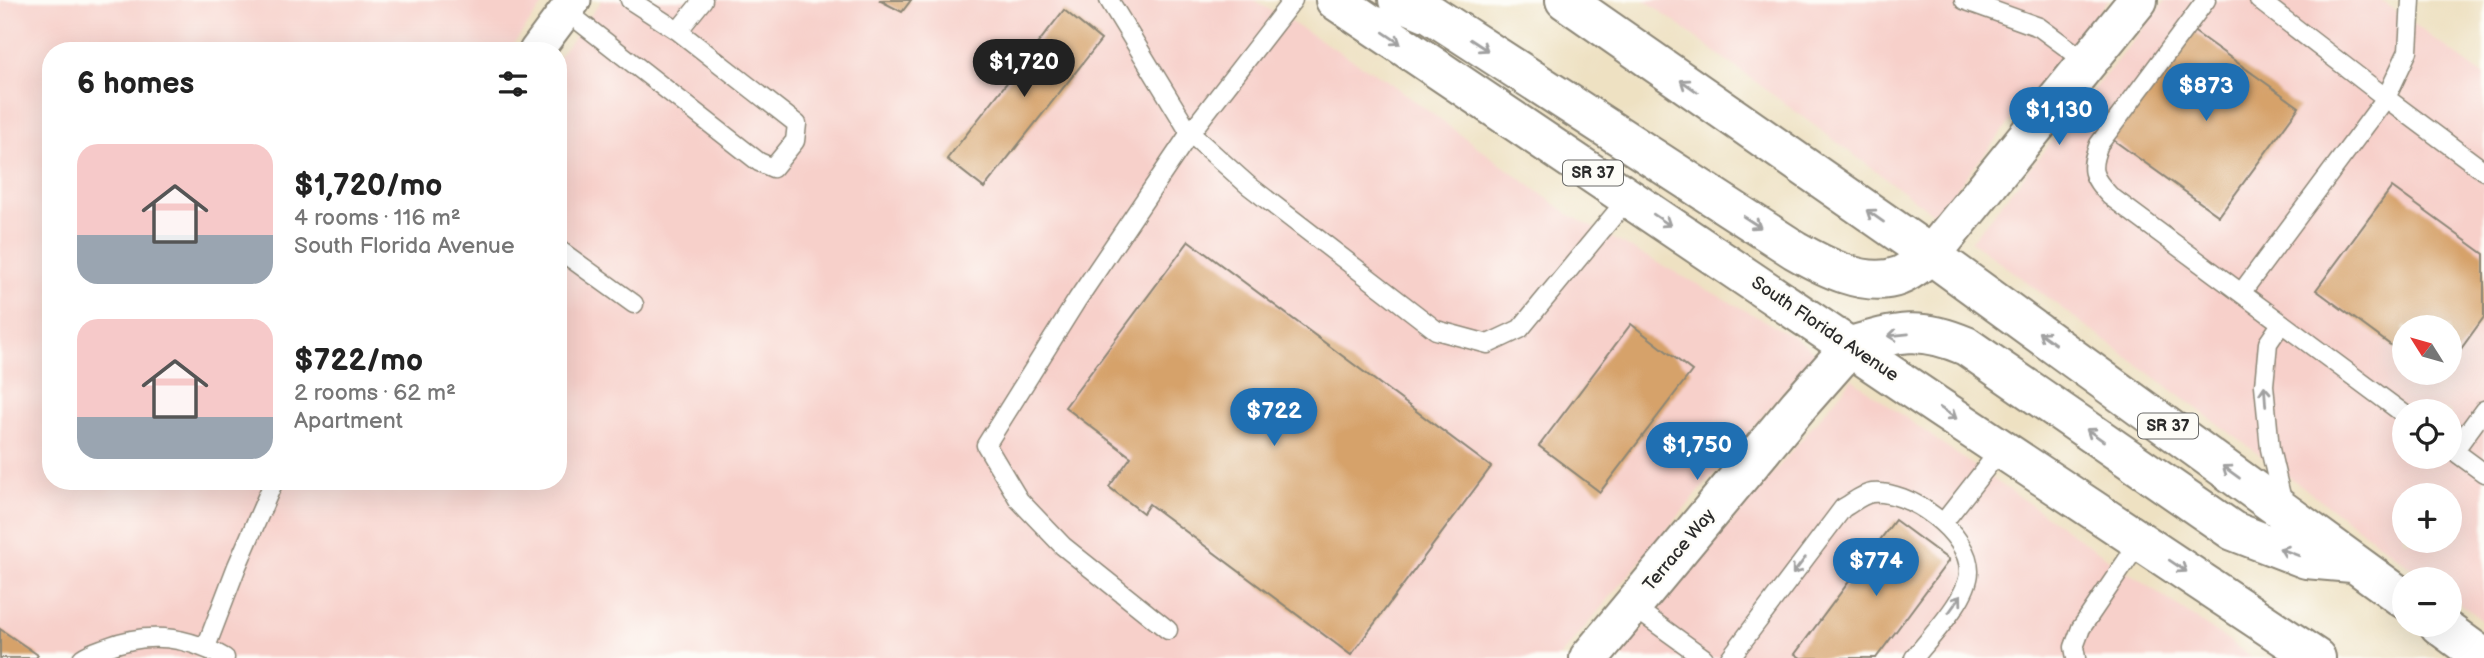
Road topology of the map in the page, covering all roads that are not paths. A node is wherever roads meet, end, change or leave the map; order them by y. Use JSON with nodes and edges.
{"nodes":[{"id":1,"x":630,"y":0,"type":"edge"},
{"id":2,"x":703,"y":0,"type":"edge"},
{"id":3,"x":1109,"y":0,"type":"edge"},
{"id":4,"x":1293,"y":0,"type":"edge"},
{"id":5,"x":1335,"y":0,"type":"edge"},
{"id":6,"x":1398,"y":0,"type":"edge"},
{"id":7,"x":1565,"y":0,"type":"edge"},
{"id":8,"x":1965,"y":0,"type":"edge"},
{"id":9,"x":2138,"y":0,"type":"edge"},
{"id":10,"x":2206,"y":0,"type":"edge"},
{"id":11,"x":2259,"y":0,"type":"edge"},
{"id":12,"x":2411,"y":0,"type":"edge"},
{"id":13,"x":570,"y":5,"type":"edge"},
{"id":14,"x":678,"y":31,"type":"junction"},
{"id":15,"x":543,"y":42,"type":"edge"},
{"id":16,"x":2088,"y":62,"type":"junction"},
{"id":17,"x":2386,"y":98,"type":"junction"},
{"id":18,"x":1191,"y":133,"type":"junction"},
{"id":19,"x":2484,"y":171,"type":"edge"},
{"id":20,"x":1629,"y":197,"type":"junction"},
{"id":21,"x":1931,"y":255,"type":"junction"},
{"id":22,"x":567,"y":256,"type":"edge"},
{"id":23,"x":2241,"y":293,"type":"junction"},
{"id":24,"x":634,"y":304,"type":"dead end"},
{"id":25,"x":2281,"y":324,"type":"junction"},
{"id":26,"x":1852,"y":346,"type":"junction"},
{"id":27,"x":2392,"y":405,"type":"edge"},
{"id":28,"x":2484,"y":410,"type":"edge"},
{"id":29,"x":2484,"y":431,"type":"edge"},
{"id":30,"x":2462,"y":438,"type":"edge"},
{"id":31,"x":2462,"y":442,"type":"edge"},
{"id":32,"x":2001,"y":449,"type":"junction"},
{"id":33,"x":2462,"y":451,"type":"edge"},
{"id":34,"x":2484,"y":473,"type":"edge"},
{"id":35,"x":270,"y":490,"type":"edge"},
{"id":36,"x":2284,"y":511,"type":"junction"},
{"id":37,"x":1943,"y":523,"type":"junction"},
{"id":38,"x":2140,"y":541,"type":"junction"},
{"id":39,"x":2356,"y":564,"type":"junction"},
{"id":40,"x":2392,"y":590,"type":"edge"},
{"id":41,"x":1632,"y":606,"type":"junction"},
{"id":42,"x":1168,"y":630,"type":"dead end"},
{"id":43,"x":2455,"y":637,"type":"edge"},
{"id":44,"x":206,"y":647,"type":"junction"},
{"id":45,"x":82,"y":658,"type":"edge"},
{"id":46,"x":225,"y":658,"type":"edge"},
{"id":47,"x":1589,"y":658,"type":"edge"},
{"id":48,"x":1704,"y":658,"type":"edge"},
{"id":49,"x":1730,"y":658,"type":"edge"},
{"id":50,"x":1914,"y":658,"type":"edge"},
{"id":51,"x":2076,"y":658,"type":"edge"},
{"id":52,"x":2316,"y":658,"type":"edge"},
{"id":53,"x":2484,"y":658,"type":"edge"}],
"edges":[{"from":1,"to":14,"type":"lane"},
{"from":2,"to":14,"type":"lane"},
{"from":3,"to":18,"type":"lane"},
{"from":4,"to":18,"type":"lane"},
{"from":5,"to":20,"type":"main road","name":"South Florida Avenue","number":"SR 37","one_way":true},
{"from":6,"to":21,"type":"main road","one_way":true},
{"from":21,"to":7,"type":"main road","number":"SR 37","one_way":true},
{"from":8,"to":16,"type":"lane"},
{"from":9,"to":16,"type":"main road"},
{"from":10,"to":23,"type":"lane"},
{"from":11,"to":17,"type":"lane"},
{"from":12,"to":17,"type":"lane"},
{"from":13,"to":14,"type":"lane"},
{"from":13,"to":15,"type":"street"},
{"from":16,"to":21,"type":"main road"},
{"from":17,"to":19,"type":"lane"},
{"from":17,"to":23,"type":"lane"},
{"from":18,"to":20,"type":"lane"},
{"from":18,"to":42,"type":"lane"},
{"from":20,"to":26,"type":"main road","name":"South Florida Avenue","number":"SR 37","one_way":true},
{"from":36,"to":21,"type":"main road","number":"SR 37","one_way":true},
{"from":22,"to":24,"type":"lane"},
{"from":23,"to":25,"type":"lane"},
{"from":25,"to":27,"type":"lane"},
{"from":36,"to":25,"type":"lane","one_way":true},
{"from":26,"to":32,"type":"main road","name":"South Florida Avenue","number":"SR 37","one_way":true},
{"from":39,"to":26,"type":"main road","one_way":true},
{"from":26,"to":41,"type":"main road","name":"Terrace Way"},
{"from":28,"to":30,"type":"lane"},
{"from":29,"to":31,"type":"lane"},
{"from":32,"to":37,"type":"lane"},
{"from":32,"to":38,"type":"main road","name":"South Florida Avenue","number":"SR 37"},
{"from":33,"to":34,"type":"lane"},
{"from":35,"to":44,"type":"lane"},
{"from":36,"to":39,"type":"main road","number":"SR 37"},
{"from":37,"to":49,"type":"lane","one_way":true},
{"from":50,"to":37,"type":"lane","one_way":true},
{"from":38,"to":51,"type":"lane"},
{"from":38,"to":52,"type":"main road","name":"South Florida Avenue","number":"SR 37","one_way":true},
{"from":39,"to":40,"type":"main road","number":"SR 37"},
{"from":41,"to":47,"type":"main road","name":"Terrace Way"},
{"from":41,"to":48,"type":"lane"},
{"from":43,"to":53,"type":"main road"},
{"from":44,"to":45,"type":"lane"},
{"from":44,"to":46,"type":"lane"}]}
